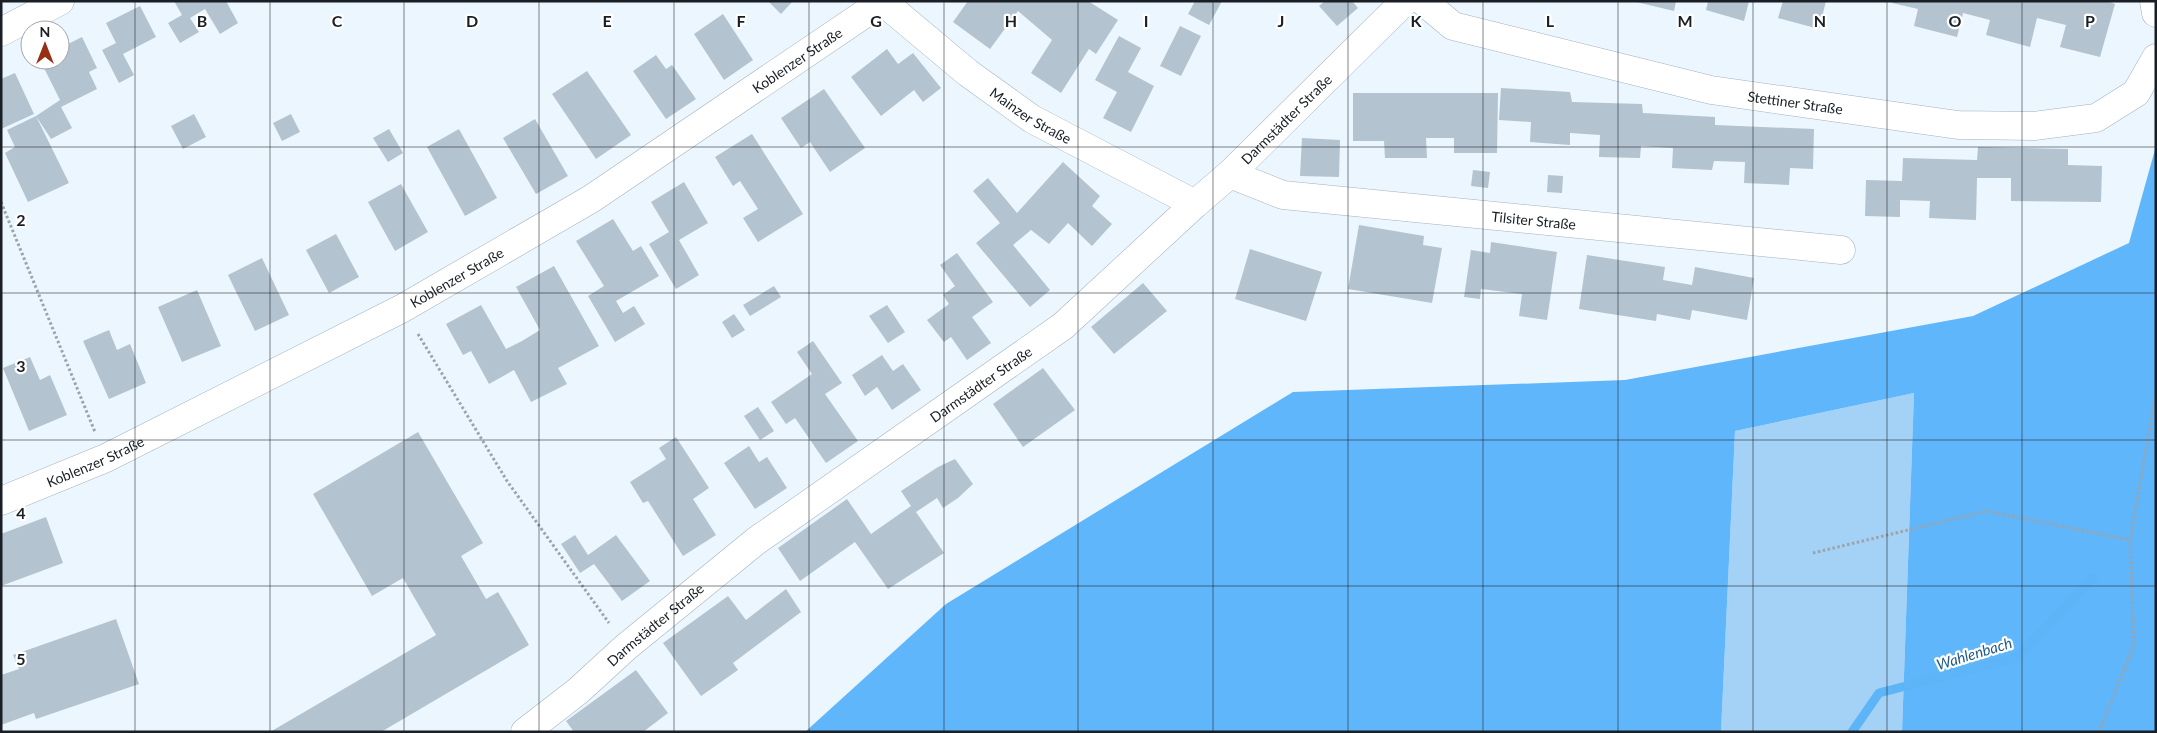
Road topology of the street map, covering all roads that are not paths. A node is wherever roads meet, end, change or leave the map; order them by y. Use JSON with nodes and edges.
{"nodes":[{"id":1,"x":60,"y":1,"type":"edge"},
{"id":2,"x":882,"y":1,"type":"edge"},
{"id":3,"x":1405,"y":1,"type":"edge"},
{"id":4,"x":1423,"y":1,"type":"edge"},
{"id":5,"x":2154,"y":1,"type":"edge"},
{"id":6,"x":2156,"y":13,"type":"edge"},
{"id":7,"x":1,"y":32,"type":"edge"},
{"id":8,"x":2156,"y":58,"type":"edge"},
{"id":9,"x":1230,"y":174,"type":"junction"},
{"id":10,"x":1195,"y":204,"type":"junction"},
{"id":11,"x":1841,"y":250,"type":"dead end"},
{"id":12,"x":1,"y":501,"type":"edge"},
{"id":13,"x":525,"y":732,"type":"edge"}],
"edges":[{"from":1,"to":7,"type":"street"},
{"from":2,"to":10,"type":"street","name":"Mainzer Straße"},
{"from":2,"to":12,"type":"street","name":"Koblenzer Straße"},
{"from":3,"to":9,"type":"street","name":"Darmstädter Straße"},
{"from":4,"to":8,"type":"street","name":"Stettiner Straße"},
{"from":5,"to":6,"type":"street"},
{"from":9,"to":10,"type":"street","name":"Darmstädter Straße"},
{"from":9,"to":11,"type":"street","name":"Tilsiter Straße"},
{"from":10,"to":13,"type":"street","name":"Darmstädter Straße"}]}
